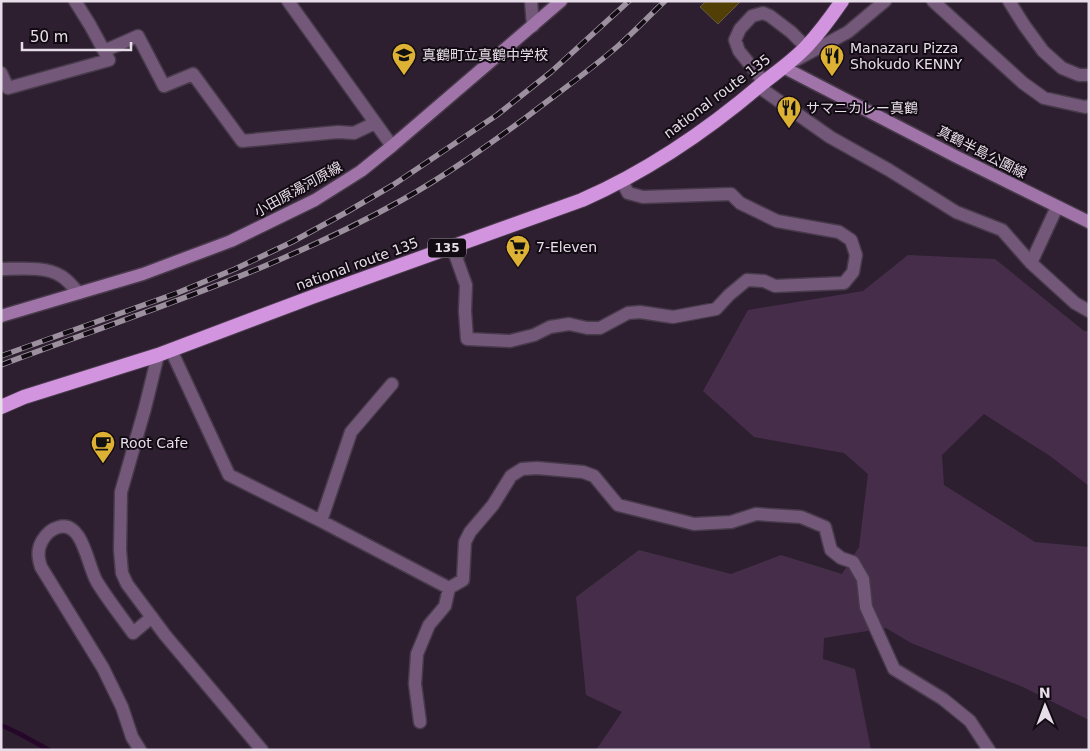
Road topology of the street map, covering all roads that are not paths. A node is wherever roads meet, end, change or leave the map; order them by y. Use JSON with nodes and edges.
{"nodes":[{"id":1,"x":75,"y":1,"type":"edge"},
{"id":2,"x":288,"y":1,"type":"edge"},
{"id":3,"x":531,"y":1,"type":"edge"},
{"id":4,"x":562,"y":1,"type":"edge"},
{"id":5,"x":842,"y":1,"type":"edge"},
{"id":6,"x":885,"y":1,"type":"edge"},
{"id":7,"x":933,"y":1,"type":"edge"},
{"id":8,"x":1009,"y":1,"type":"edge"},
{"id":9,"x":533,"y":26,"type":"junction"},
{"id":10,"x":806,"y":47,"type":"junction"},
{"id":11,"x":104,"y":51,"type":"junction"},
{"id":12,"x":783,"y":67,"type":"junction"},
{"id":13,"x":1,"y":73,"type":"edge"},
{"id":14,"x":1089,"y":75,"type":"edge"},
{"id":15,"x":761,"y":84,"type":"junction"},
{"id":16,"x":1089,"y":106,"type":"edge"},
{"id":17,"x":375,"y":123,"type":"junction"},
{"id":18,"x":392,"y":146,"type":"junction"},
{"id":19,"x":622,"y":181,"type":"junction"},
{"id":20,"x":1057,"y":207,"type":"junction"},
{"id":21,"x":1089,"y":222,"type":"edge"},
{"id":22,"x":452,"y":246,"type":"junction"},
{"id":23,"x":1031,"y":264,"type":"junction"},
{"id":24,"x":1,"y":269,"type":"edge"},
{"id":25,"x":79,"y":293,"type":"junction"},
{"id":26,"x":1089,"y":311,"type":"edge"},
{"id":27,"x":1,"y":316,"type":"edge"},
{"id":28,"x":164,"y":352,"type":"junction"},
{"id":29,"x":392,"y":384,"type":"dead end"},
{"id":30,"x":1,"y":407,"type":"edge"},
{"id":31,"x":321,"y":521,"type":"junction"},
{"id":32,"x":449,"y":588,"type":"junction"},
{"id":33,"x":152,"y":617,"type":"junction"},
{"id":34,"x":420,"y":722,"type":"dead end"},
{"id":35,"x":140,"y":750,"type":"edge"},
{"id":36,"x":262,"y":750,"type":"edge"},
{"id":37,"x":989,"y":750,"type":"edge"}],
"edges":[{"from":1,"to":11,"type":"street"},
{"from":2,"to":17,"type":"street"},
{"from":3,"to":9,"type":"street"},
{"from":4,"to":9,"type":"main road","name":"小田原湯河原線"},
{"from":5,"to":10,"type":"highway","name":"national route 135","number":"135"},
{"from":6,"to":12,"type":"street"},
{"from":7,"to":16,"type":"street"},
{"from":8,"to":14,"type":"street"},
{"from":9,"to":18,"type":"main road","name":"小田原湯河原線"},
{"from":10,"to":12,"type":"highway","name":"national route 135","number":"135"},
{"from":10,"to":15,"type":"street"},
{"from":11,"to":13,"type":"street"},
{"from":11,"to":17,"type":"street"},
{"from":12,"to":15,"type":"highway","name":"national route 135","number":"135"},
{"from":12,"to":20,"type":"main road","name":"真鶴半島公園線"},
{"from":15,"to":19,"type":"highway","name":"national route 135","number":"135"},
{"from":15,"to":23,"type":"street"},
{"from":17,"to":18,"type":"street"},
{"from":18,"to":25,"type":"main road","name":"小田原湯河原線"},
{"from":19,"to":22,"type":"highway","name":"national route 135","number":"135"},
{"from":19,"to":22,"type":"street"},
{"from":20,"to":21,"type":"main road","name":"真鶴半島公園線"},
{"from":20,"to":23,"type":"street"},
{"from":22,"to":28,"type":"highway","name":"national route 135","number":"135"},
{"from":23,"to":26,"type":"street"},
{"from":24,"to":25,"type":"street"},
{"from":25,"to":27,"type":"main road","name":"小田原湯河原線"},
{"from":28,"to":30,"type":"highway","name":"national route 135","number":"135"},
{"from":28,"to":31,"type":"street"},
{"from":28,"to":33,"type":"street"},
{"from":29,"to":31,"type":"street"},
{"from":31,"to":32,"type":"street"},
{"from":32,"to":34,"type":"street"},
{"from":32,"to":37,"type":"street"},
{"from":33,"to":35,"type":"street"},
{"from":33,"to":36,"type":"street"}]}
